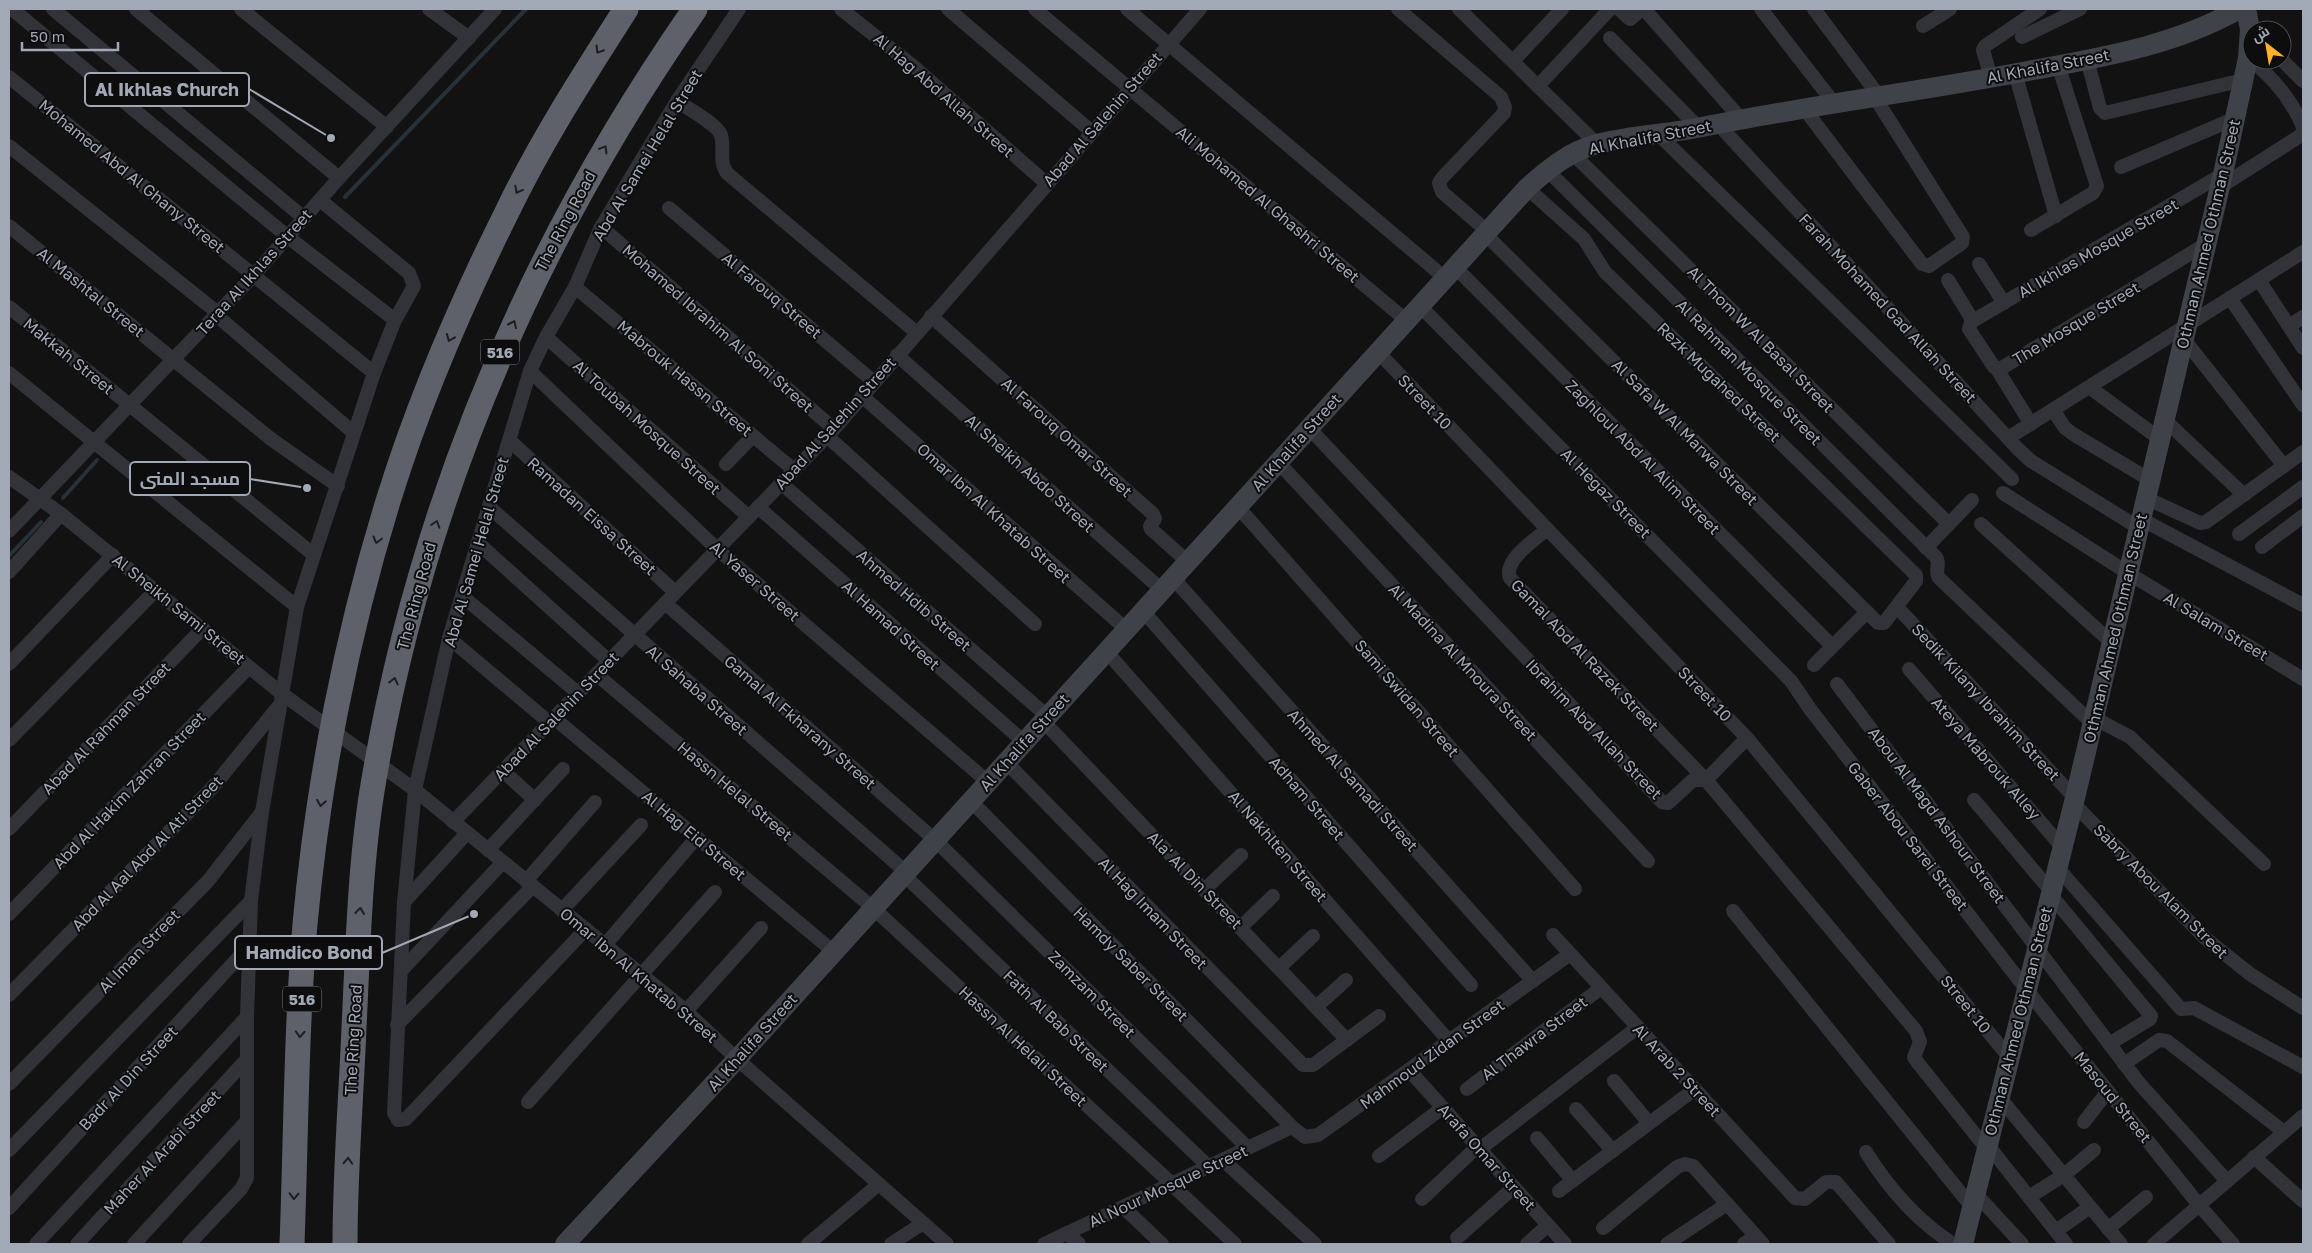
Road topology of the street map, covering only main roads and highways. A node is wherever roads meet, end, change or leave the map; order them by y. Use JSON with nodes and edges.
{"nodes":[{"id":1,"x":626,"y":9,"type":"edge"},
{"id":2,"x":695,"y":9,"type":"edge"},
{"id":3,"x":2239,"y":9,"type":"edge"},
{"id":4,"x":2245,"y":70,"type":"edge"},
{"id":5,"x":292,"y":1244,"type":"edge"},
{"id":6,"x":345,"y":1244,"type":"edge"},
{"id":7,"x":565,"y":1244,"type":"edge"},
{"id":8,"x":1963,"y":1244,"type":"edge"}],
"edges":[{"from":1,"to":5,"type":"highway","number":"516","one_way":true},
{"from":6,"to":2,"type":"highway","name":"The Ring Road","number":"516","one_way":true},
{"from":3,"to":7,"type":"main road","name":"Al Khalifa Street"},
{"from":4,"to":8,"type":"main road","name":"Othman Ahmed Othman Street"}]}
